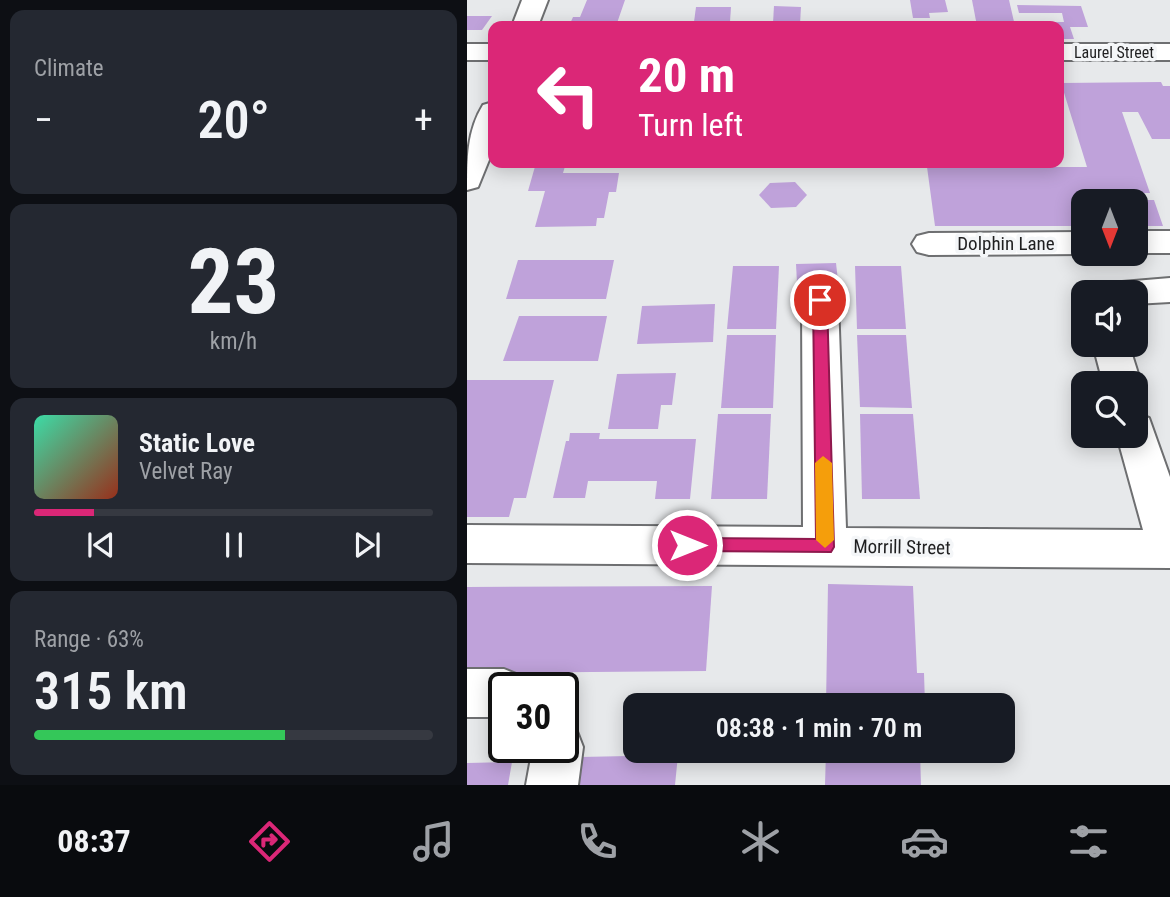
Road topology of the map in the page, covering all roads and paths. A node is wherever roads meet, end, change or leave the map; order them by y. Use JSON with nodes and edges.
{"nodes":[{"id":1,"x":535,"y":0,"type":"edge"},
{"id":2,"x":527,"y":21,"type":"edge"},
{"id":3,"x":467,"y":52,"type":"edge"},
{"id":4,"x":488,"y":52,"type":"edge"},
{"id":5,"x":1064,"y":52,"type":"edge"},
{"id":6,"x":1170,"y":52,"type":"edge"},
{"id":7,"x":488,"y":124,"type":"edge"},
{"id":8,"x":467,"y":180,"type":"edge"},
{"id":9,"x":1148,"y":242,"type":"edge"},
{"id":10,"x":1170,"y":242,"type":"edge"},
{"id":11,"x":1071,"y":243,"type":"edge"},
{"id":12,"x":928,"y":244,"type":"dead end"},
{"id":13,"x":1170,"y":290,"type":"edge"},
{"id":14,"x":1148,"y":291,"type":"edge"},
{"id":15,"x":820,"y":300,"type":"dead end"},
{"id":16,"x":1141,"y":448,"type":"edge"},
{"id":17,"x":467,"y":544,"type":"edge"},
{"id":18,"x":825,"y":547,"type":"junction"},
{"id":19,"x":1170,"y":549,"type":"edge"},
{"id":20,"x":467,"y":693,"type":"edge"},
{"id":21,"x":488,"y":693,"type":"edge"},
{"id":22,"x":555,"y":763,"type":"edge"},
{"id":23,"x":552,"y":785,"type":"edge"}],
"edges":[{"from":1,"to":2,"type":"street"},
{"from":3,"to":4,"type":"street"},
{"from":5,"to":6,"type":"street","name":"Laurel Street"},
{"from":7,"to":8,"type":"street"},
{"from":9,"to":10,"type":"street"},
{"from":11,"to":12,"type":"street","name":"Dolphin Lane"},
{"from":13,"to":14,"type":"street"},
{"from":15,"to":18,"type":"street"},
{"from":16,"to":19,"type":"street"},
{"from":17,"to":18,"type":"street","name":"Morrill Street"},
{"from":18,"to":19,"type":"street","name":"Morrill Street"},
{"from":20,"to":21,"type":"street"},
{"from":22,"to":23,"type":"street"}]}
